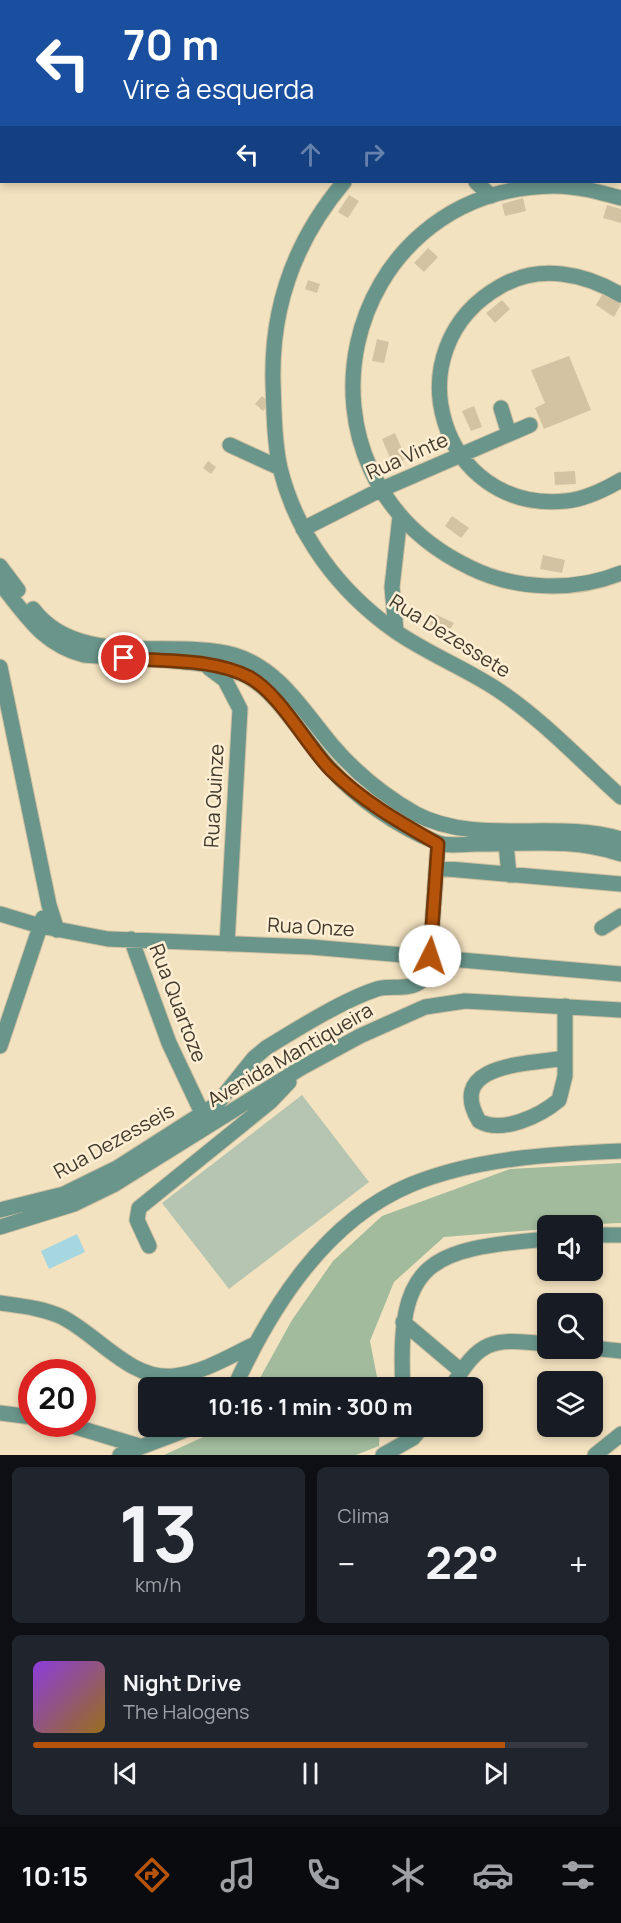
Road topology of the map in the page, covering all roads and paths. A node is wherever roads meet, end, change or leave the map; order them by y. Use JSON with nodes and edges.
{"nodes":[{"id":1,"x":343,"y":183,"type":"edge"},
{"id":2,"x":477,"y":183,"type":"edge"},
{"id":3,"x":491,"y":196,"type":"junction"},
{"id":4,"x":621,"y":198,"type":"edge"},
{"id":5,"x":621,"y":295,"type":"edge"},
{"id":6,"x":501,"y":408,"type":"dead end"},
{"id":7,"x":530,"y":425,"type":"dead end"},
{"id":8,"x":509,"y":434,"type":"junction"},
{"id":9,"x":230,"y":445,"type":"dead end"},
{"id":10,"x":461,"y":456,"type":"junction"},
{"id":11,"x":280,"y":468,"type":"junction"},
{"id":12,"x":621,"y":480,"type":"edge"},
{"id":13,"x":380,"y":490,"type":"junction"},
{"id":14,"x":400,"y":516,"type":"junction"},
{"id":15,"x":303,"y":529,"type":"junction"},
{"id":16,"x":0,"y":566,"type":"edge"},
{"id":17,"x":621,"y":573,"type":"edge"},
{"id":18,"x":0,"y":583,"type":"edge"},
{"id":19,"x":396,"y":631,"type":"junction"},
{"id":20,"x":204,"y":665,"type":"junction"},
{"id":21,"x":0,"y":667,"type":"edge"},
{"id":22,"x":266,"y":690,"type":"junction"},
{"id":23,"x":240,"y":709,"type":"junction"},
{"id":24,"x":621,"y":797,"type":"edge"},
{"id":25,"x":621,"y":838,"type":"edge"},
{"id":26,"x":438,"y":844,"type":"junction"},
{"id":27,"x":506,"y":844,"type":"junction"},
{"id":28,"x":621,"y":854,"type":"edge"},
{"id":29,"x":436,"y":868,"type":"junction"},
{"id":30,"x":509,"y":875,"type":"junction"},
{"id":31,"x":621,"y":884,"type":"edge"},
{"id":32,"x":49,"y":905,"type":"junction"},
{"id":33,"x":0,"y":914,"type":"edge"},
{"id":34,"x":621,"y":916,"type":"edge"},
{"id":35,"x":40,"y":926,"type":"junction"},
{"id":36,"x":602,"y":928,"type":"dead end"},
{"id":37,"x":57,"y":930,"type":"junction"},
{"id":38,"x":131,"y":939,"type":"junction"},
{"id":39,"x":227,"y":944,"type":"junction"},
{"id":40,"x":430,"y":956,"type":"junction"},
{"id":41,"x":621,"y":974,"type":"edge"},
{"id":42,"x":565,"y":1006,"type":"junction"},
{"id":43,"x":621,"y":1010,"type":"edge"},
{"id":44,"x":0,"y":1046,"type":"edge"},
{"id":45,"x":565,"y":1058,"type":"junction"},
{"id":46,"x":301,"y":1068,"type":"junction"},
{"id":47,"x":203,"y":1115,"type":"junction"},
{"id":48,"x":621,"y":1151,"type":"edge"},
{"id":49,"x":0,"y":1210,"type":"edge"},
{"id":50,"x":0,"y":1227,"type":"edge"},
{"id":51,"x":603,"y":1235,"type":"edge"},
{"id":52,"x":621,"y":1235,"type":"edge"},
{"id":53,"x":537,"y":1240,"type":"edge"},
{"id":54,"x":150,"y":1246,"type":"dead end"},
{"id":55,"x":0,"y":1303,"type":"edge"},
{"id":56,"x":403,"y":1322,"type":"junction"},
{"id":57,"x":255,"y":1344,"type":"junction"},
{"id":58,"x":537,"y":1344,"type":"edge"},
{"id":59,"x":603,"y":1349,"type":"edge"},
{"id":60,"x":621,"y":1351,"type":"edge"},
{"id":61,"x":225,"y":1358,"type":"junction"},
{"id":62,"x":461,"y":1371,"type":"junction"},
{"id":63,"x":235,"y":1377,"type":"edge"},
{"id":64,"x":239,"y":1377,"type":"edge"},
{"id":65,"x":403,"y":1377,"type":"edge"},
{"id":66,"x":457,"y":1377,"type":"edge"},
{"id":67,"x":0,"y":1413,"type":"edge"},
{"id":68,"x":18,"y":1415,"type":"edge"},
{"id":69,"x":96,"y":1433,"type":"edge"},
{"id":70,"x":165,"y":1437,"type":"edge"},
{"id":71,"x":414,"y":1437,"type":"edge"},
{"id":72,"x":618,"y":1440,"type":"edge"},
{"id":73,"x":139,"y":1446,"type":"junction"},
{"id":74,"x":120,"y":1455,"type":"edge"},
{"id":75,"x":383,"y":1455,"type":"edge"},
{"id":76,"x":595,"y":1455,"type":"edge"}],
"edges":[{"from":1,"to":11,"type":"street","name":"Rua Dezessete"},
{"from":2,"to":3,"type":"street"},
{"from":3,"to":4,"type":"street"},
{"from":3,"to":13,"type":"street"},
{"from":5,"to":10,"type":"street"},
{"from":6,"to":8,"type":"street"},
{"from":7,"to":8,"type":"street","name":"Rua Vinte"},
{"from":8,"to":10,"type":"street","name":"Rua Vinte"},
{"from":9,"to":11,"type":"street"},
{"from":10,"to":12,"type":"street"},
{"from":10,"to":13,"type":"street","name":"Rua Vinte"},
{"from":11,"to":15,"type":"street","name":"Rua Dezessete"},
{"from":13,"to":14,"type":"street"},
{"from":13,"to":15,"type":"street","name":"Rua Vinte"},
{"from":14,"to":17,"type":"street"},
{"from":14,"to":19,"type":"street"},
{"from":15,"to":19,"type":"street","name":"Rua Dezessete"},
{"from":16,"to":25,"type":"street"},
{"from":18,"to":20,"type":"street"},
{"from":19,"to":24,"type":"street","name":"Rua Dezessete"},
{"from":20,"to":22,"type":"street"},
{"from":20,"to":23,"type":"street"},
{"from":21,"to":32,"type":"street"},
{"from":22,"to":23,"type":"street"},
{"from":22,"to":26,"type":"street"},
{"from":23,"to":39,"type":"street","name":"Rua Quinze"},
{"from":26,"to":27,"type":"street"},
{"from":26,"to":29,"type":"street","name":"Rua Dezesseis"},
{"from":27,"to":28,"type":"street"},
{"from":27,"to":30,"type":"street"},
{"from":29,"to":30,"type":"street"},
{"from":29,"to":40,"type":"street","name":"Rua Dezesseis"},
{"from":30,"to":31,"type":"street"},
{"from":32,"to":35,"type":"street"},
{"from":32,"to":37,"type":"street"},
{"from":33,"to":35,"type":"street","name":"Rua Onze"},
{"from":34,"to":36,"type":"street"},
{"from":35,"to":37,"type":"street","name":"Rua Onze"},
{"from":35,"to":44,"type":"street"},
{"from":37,"to":38,"type":"street","name":"Rua Onze"},
{"from":38,"to":39,"type":"street","name":"Rua Onze"},
{"from":38,"to":47,"type":"street","name":"Rua Quartoze"},
{"from":39,"to":40,"type":"street","name":"Rua Onze"},
{"from":40,"to":41,"type":"street","name":"Rua Onze"},
{"from":40,"to":47,"type":"street","name":"Rua Dezesseis"},
{"from":42,"to":43,"type":"street","name":"Avenida Mantiqueira"},
{"from":42,"to":45,"type":"street"},
{"from":42,"to":46,"type":"street","name":"Avenida Mantiqueira"},
{"from":45,"to":45,"type":"street"},
{"from":46,"to":50,"type":"street","name":"Avenida Mantiqueira"},
{"from":46,"to":54,"type":"street"},
{"from":47,"to":49,"type":"street","name":"Rua Dezesseis"},
{"from":48,"to":57,"type":"street"},
{"from":51,"to":52,"type":"street"},
{"from":53,"to":56,"type":"street"},
{"from":55,"to":61,"type":"street"},
{"from":56,"to":62,"type":"street"},
{"from":56,"to":65,"type":"street"},
{"from":57,"to":61,"type":"street"},
{"from":57,"to":64,"type":"street"},
{"from":58,"to":62,"type":"street"},
{"from":59,"to":60,"type":"street"},
{"from":61,"to":63,"type":"street"},
{"from":62,"to":66,"type":"street"},
{"from":67,"to":68,"type":"street"},
{"from":69,"to":73,"type":"street"},
{"from":70,"to":73,"type":"street"},
{"from":71,"to":75,"type":"street"},
{"from":72,"to":76,"type":"street"},
{"from":73,"to":74,"type":"street"}]}
